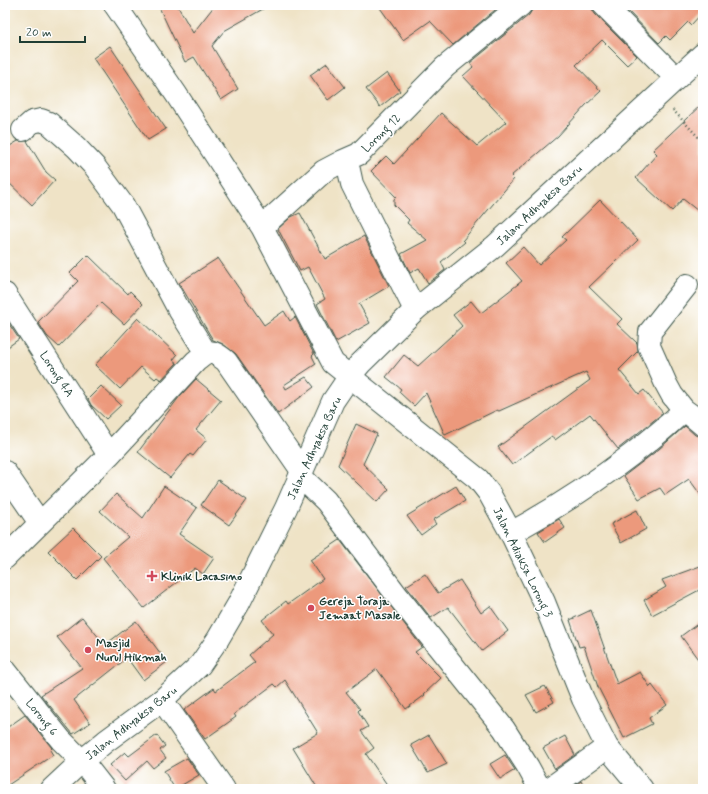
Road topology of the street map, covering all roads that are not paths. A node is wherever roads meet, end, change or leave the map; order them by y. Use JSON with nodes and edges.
{"nodes":[{"id":1,"x":115,"y":5,"type":"edge"},
{"id":2,"x":521,"y":5,"type":"edge"},
{"id":3,"x":604,"y":5,"type":"edge"},
{"id":4,"x":703,"y":54,"type":"edge"},
{"id":5,"x":676,"y":78,"type":"junction"},
{"id":6,"x":23,"y":130,"type":"dead end"},
{"id":7,"x":343,"y":161,"type":"junction"},
{"id":8,"x":262,"y":226,"type":"junction"},
{"id":9,"x":687,"y":285,"type":"dead end"},
{"id":10,"x":5,"y":294,"type":"edge"},
{"id":11,"x":415,"y":310,"type":"junction"},
{"id":12,"x":206,"y":353,"type":"junction"},
{"id":13,"x":350,"y":376,"type":"junction"},
{"id":14,"x":684,"y":410,"type":"junction"},
{"id":15,"x":703,"y":425,"type":"edge"},
{"id":16,"x":109,"y":454,"type":"junction"},
{"id":17,"x":5,"y":472,"type":"edge"},
{"id":18,"x":302,"y":473,"type":"junction"},
{"id":19,"x":40,"y":523,"type":"junction"},
{"id":20,"x":511,"y":534,"type":"junction"},
{"id":21,"x":5,"y":558,"type":"edge"},
{"id":22,"x":5,"y":670,"type":"edge"},
{"id":23,"x":162,"y":700,"type":"junction"},
{"id":24,"x":598,"y":753,"type":"junction"},
{"id":25,"x":82,"y":761,"type":"junction"},
{"id":26,"x":52,"y":789,"type":"edge"},
{"id":27,"x":104,"y":789,"type":"edge"},
{"id":28,"x":224,"y":789,"type":"edge"},
{"id":29,"x":540,"y":789,"type":"edge"},
{"id":30,"x":549,"y":789,"type":"edge"},
{"id":31,"x":642,"y":789,"type":"edge"}],
"edges":[{"from":1,"to":8,"type":"street","name":"Jalan Adiaksa Lorong 3"},
{"from":2,"to":7,"type":"street","name":"Lorong 12"},
{"from":3,"to":5,"type":"street"},
{"from":4,"to":5,"type":"street","name":"Jalan Adhyaksa Baru"},
{"from":5,"to":11,"type":"street","name":"Jalan Adhyaksa Baru"},
{"from":6,"to":12,"type":"street"},
{"from":7,"to":8,"type":"street","name":"Lorong 12"},
{"from":7,"to":11,"type":"street"},
{"from":8,"to":13,"type":"street","name":"Jalan Adiaksa Lorong 3"},
{"from":9,"to":14,"type":"street"},
{"from":10,"to":16,"type":"street","name":"Lorong 4A"},
{"from":11,"to":13,"type":"street","name":"Jalan Adhyaksa Baru"},
{"from":12,"to":16,"type":"street"},
{"from":12,"to":18,"type":"street"},
{"from":13,"to":18,"type":"street","name":"Jalan Adhyaksa Baru"},
{"from":13,"to":20,"type":"street","name":"Jalan Adiaksa Lorong 3"},
{"from":14,"to":15,"type":"street"},
{"from":14,"to":20,"type":"street"},
{"from":16,"to":19,"type":"street"},
{"from":17,"to":19,"type":"street"},
{"from":18,"to":23,"type":"street","name":"Jalan Adhyaksa Baru"},
{"from":18,"to":29,"type":"street"},
{"from":19,"to":21,"type":"street"},
{"from":20,"to":24,"type":"street","name":"Jalan Adiaksa Lorong 3"},
{"from":22,"to":25,"type":"street","name":"Lorong 6"},
{"from":23,"to":25,"type":"street","name":"Jalan Adhyaksa Baru"},
{"from":23,"to":28,"type":"street"},
{"from":24,"to":30,"type":"street"},
{"from":24,"to":31,"type":"street","name":"Jalan Adiaksa Lorong 3"},
{"from":25,"to":26,"type":"street","name":"Jalan Adhyaksa Baru"},
{"from":25,"to":27,"type":"street","name":"Lorong 6"}]}
